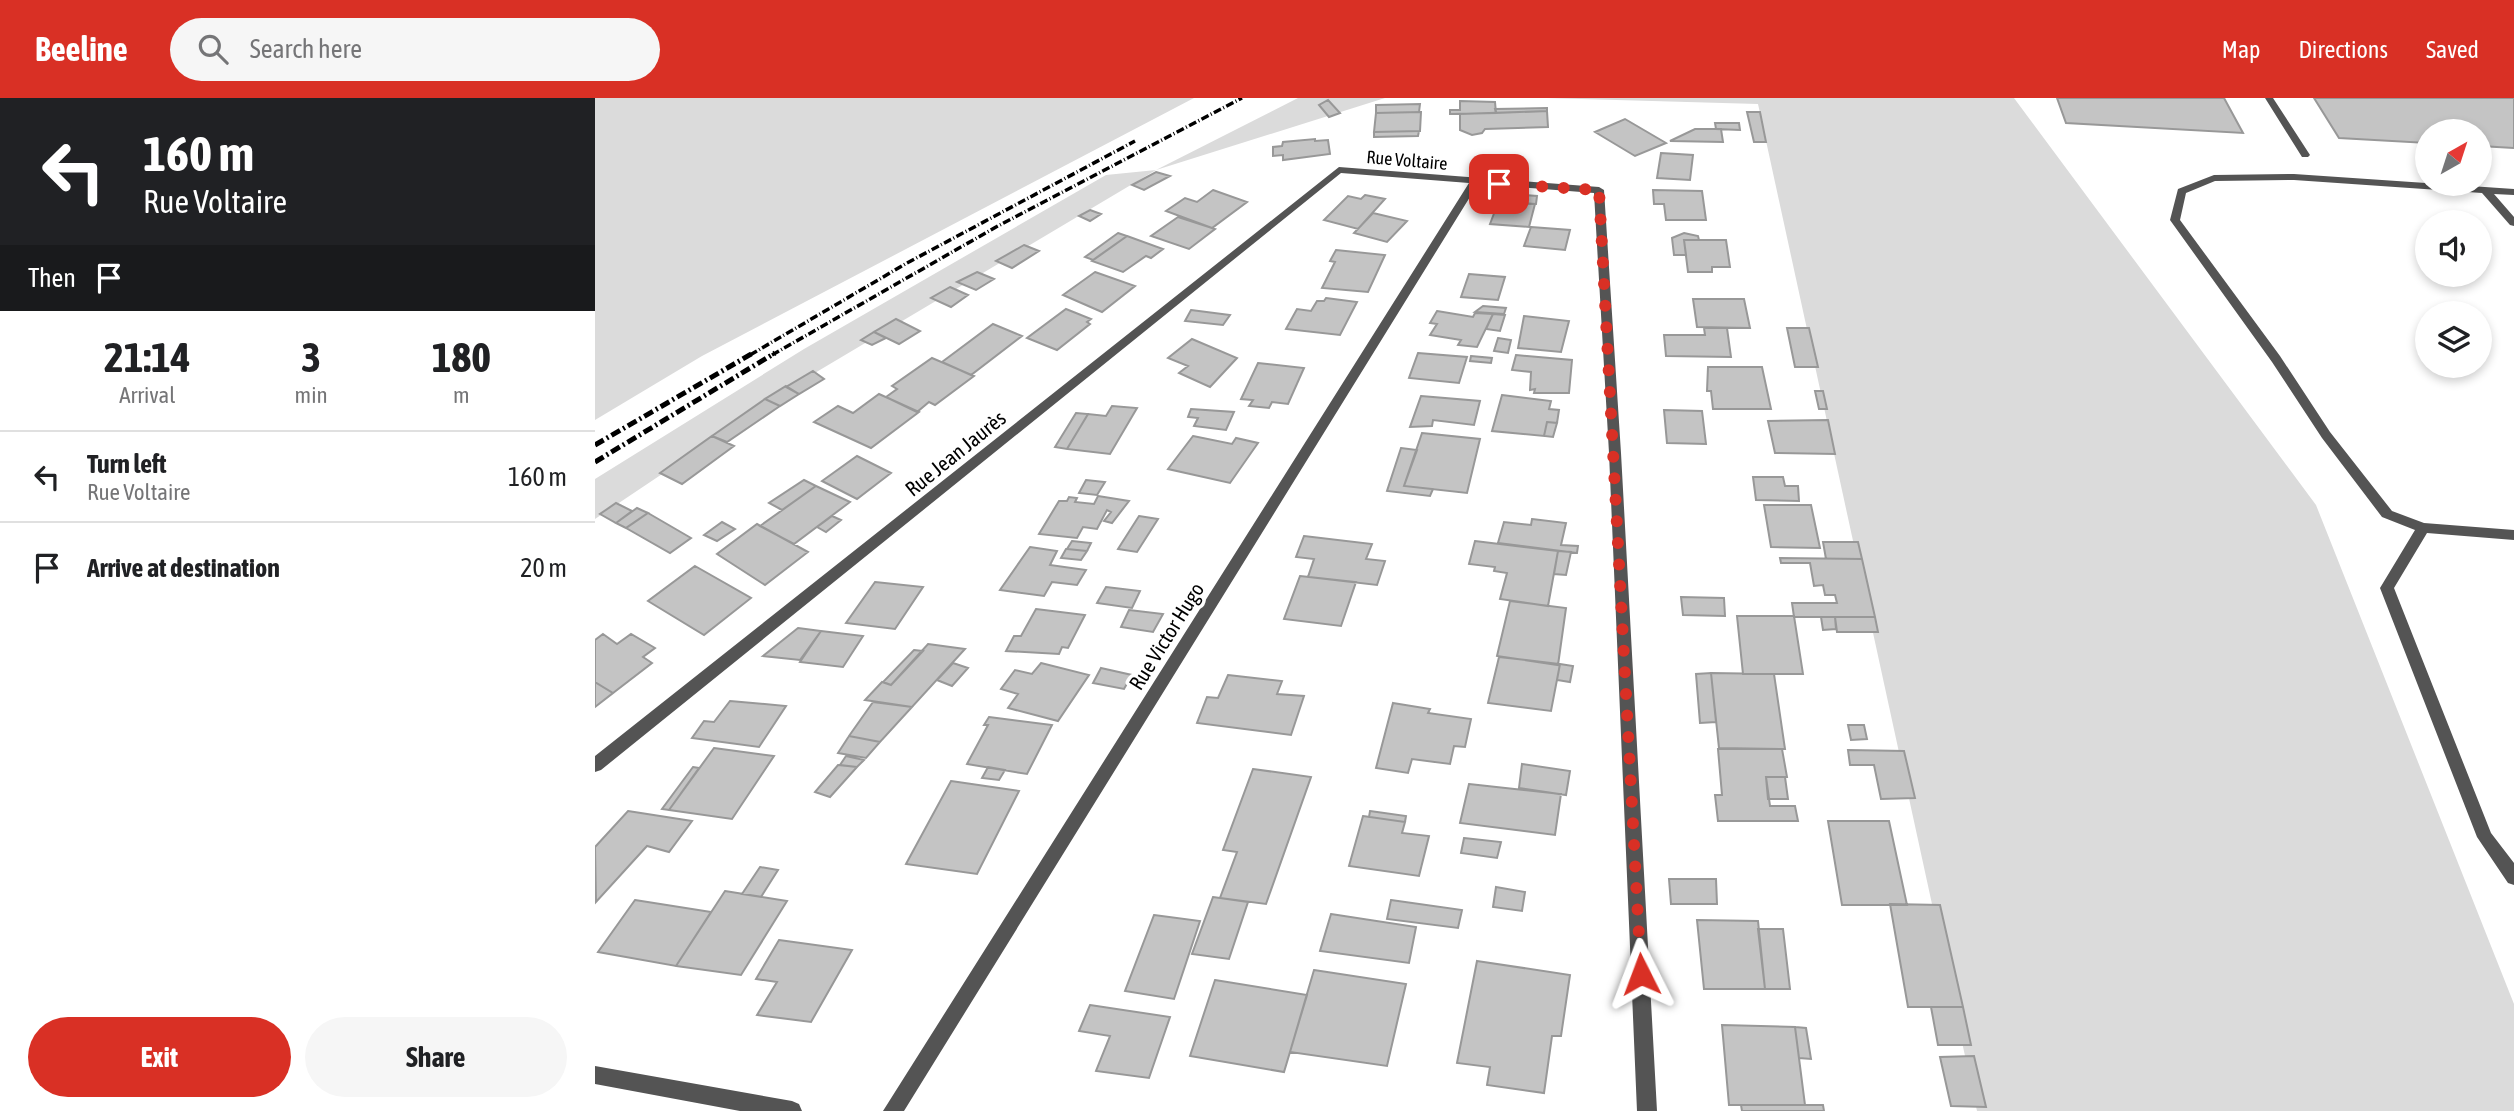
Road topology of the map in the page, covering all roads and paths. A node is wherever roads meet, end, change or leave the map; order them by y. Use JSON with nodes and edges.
{"nodes":[{"id":1,"x":2269,"y":98,"type":"edge"},
{"id":2,"x":2305,"y":155,"type":"dead end"},
{"id":3,"x":1339,"y":170,"type":"joint"},
{"id":4,"x":1474,"y":182,"type":"junction"},
{"id":5,"x":2415,"y":186,"type":"edge"},
{"id":6,"x":2492,"y":191,"type":"edge"},
{"id":7,"x":2514,"y":192,"type":"edge"},
{"id":8,"x":2490,"y":196,"type":"edge"},
{"id":9,"x":2514,"y":223,"type":"edge"},
{"id":10,"x":2423,"y":528,"type":"junction"},
{"id":11,"x":2514,"y":535,"type":"edge"},
{"id":12,"x":595,"y":765,"type":"edge"},
{"id":13,"x":2514,"y":877,"type":"edge"},
{"id":14,"x":595,"y":1074,"type":"edge"},
{"id":15,"x":793,"y":1111,"type":"edge"},
{"id":16,"x":893,"y":1111,"type":"edge"},
{"id":17,"x":1647,"y":1111,"type":"edge"}],
"edges":[{"from":1,"to":2,"type":"street"},
{"from":3,"to":4,"type":"street","name":"Rue Voltaire"},
{"from":3,"to":12,"type":"street","name":"Rue Jean Jaurès"},
{"from":4,"to":16,"type":"street","name":"Rue Victor Hugo"},
{"from":4,"to":17,"type":"street","name":"Rue Voltaire"},
{"from":5,"to":10,"type":"street"},
{"from":6,"to":7,"type":"street"},
{"from":8,"to":9,"type":"street"},
{"from":10,"to":11,"type":"street"},
{"from":10,"to":13,"type":"street"},
{"from":14,"to":15,"type":"street"}]}
